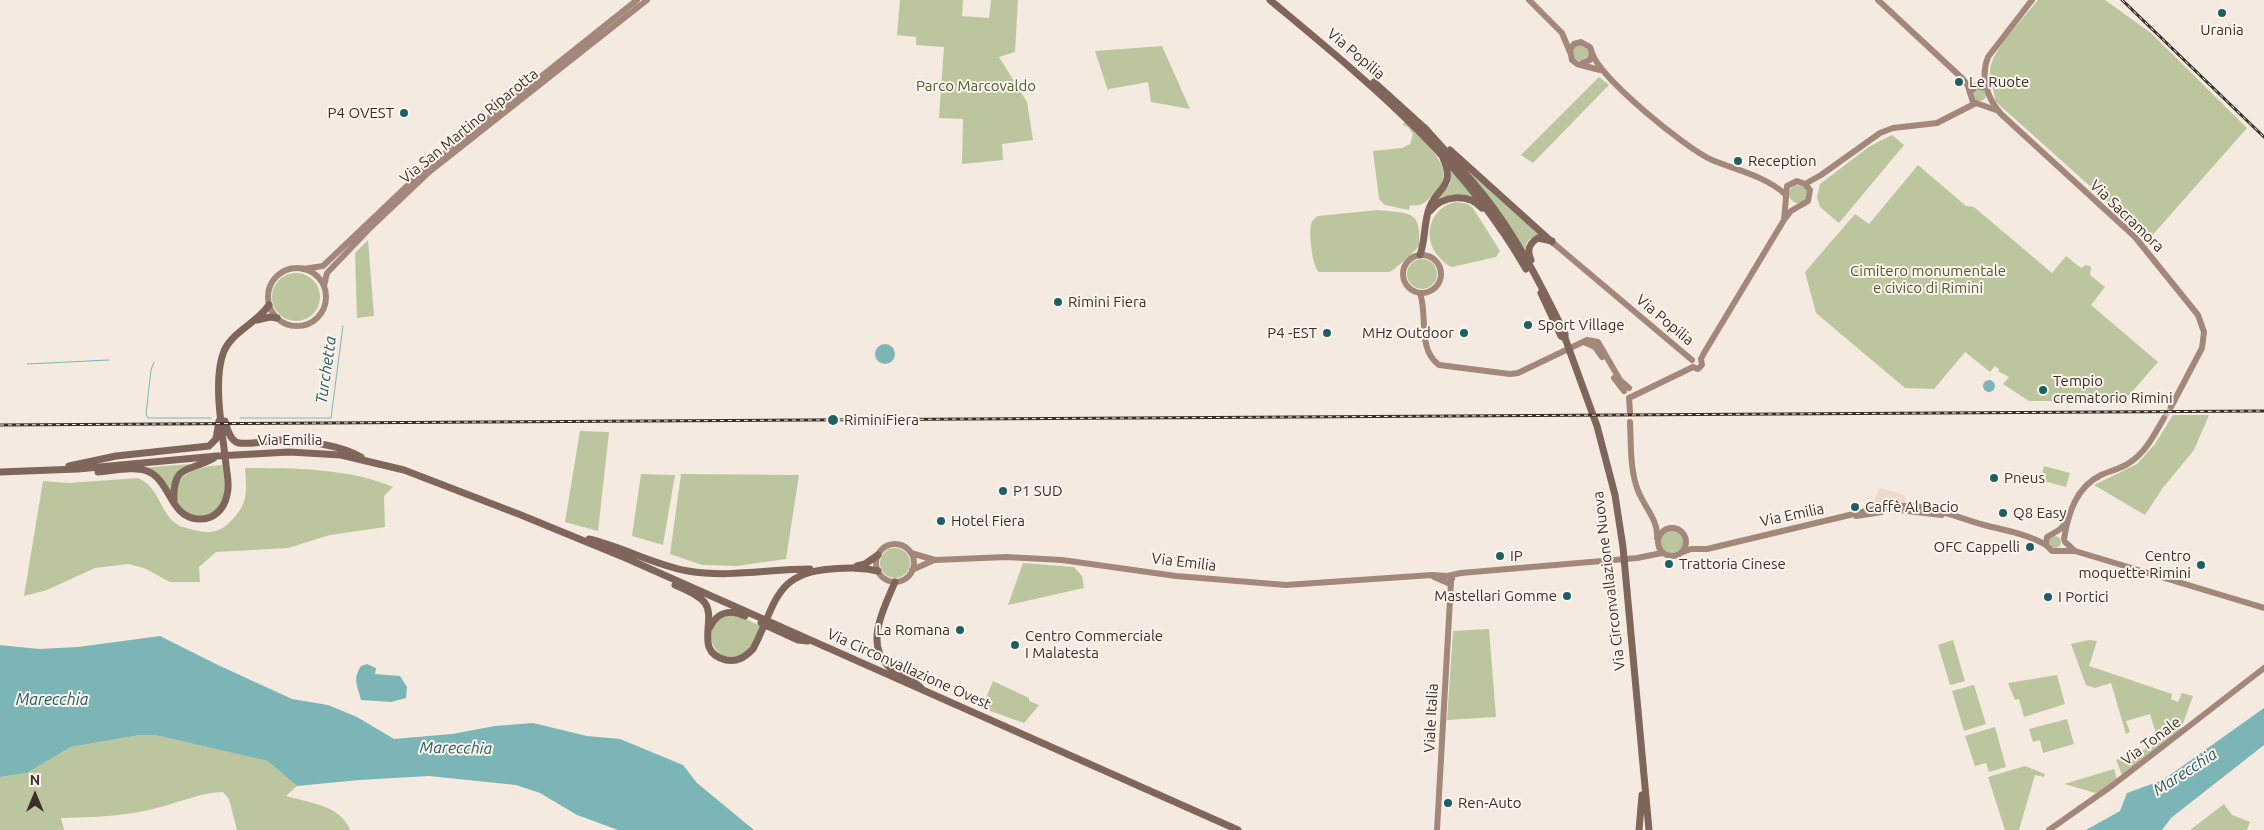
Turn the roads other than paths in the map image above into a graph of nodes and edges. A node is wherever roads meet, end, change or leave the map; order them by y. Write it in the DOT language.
graph roads {
  1 [pos="637,0"];
  2 [pos="647,0"];
  3 [pos="1270,0"];
  4 [pos="1278,0"];
  5 [pos="1529,0"];
  6 [pos="1878,0"];
  7 [pos="2032,0"];
  8 [pos="1562,33"];
  9 [pos="1581,42"];
  10 [pos="1570,53"];
  11 [pos="1592,53"];
  12 [pos="1581,64"];
  13 [pos="1601,70"];
  14 [pos="1963,79"];
  15 [pos="1980,86"];
  16 [pos="1989,97"];
  17 [pos="1975,100"];
  18 [pos="2001,114"];
  19 [pos="1423,130"];
  20 [pos="1440,151"];
  21 [pos="1821,175"];
  22 [pos="1770,182"];
  23 [pos="1794,182"];
  24 [pos="1805,184"];
  25 [pos="1810,190"];
  26 [pos="1785,196"];
  27 [pos="1802,206"];
  28 [pos="1427,215"];
  29 [pos="1784,220"];
  30 [pos="1506,235"];
  31 [pos="1552,242"];
  32 [pos="1424,255"];
  33 [pos="303,269"];
  34 [pos="324,286"];
  35 [pos="1429,292"];
  36 [pos="1420,293"];
  37 [pos="1550,299"];
  38 [pos="269,305"];
  39 [pos="1424,305"];
  40 [pos="277,318"];
  41 [pos="254,321"];
  42 [pos="1565,338"];
  43 [pos="1701,359"];
  44 [pos="1692,364"];
  45 [pos="1629,392"];
  46 [pos="2171,407"];
  47 [pos="221,411"];
  48 [pos="1630,412"];
  49 [pos="2164,418"];
  50 [pos="1630,422"];
  51 [pos="217,456"];
  52 [pos="366,459"];
  53 [pos="57,469"];
  54 [pos="78,469"];
  55 [pos="0,472"];
  56 [pos="174,504"];
  57 [pos="1883,510"];
  58 [pos="1953,515"];
  59 [pos="2069,518"];
  60 [pos="1653,519"];
  61 [pos="1670,530"];
  62 [pos="567,534"];
  63 [pos="2052,534"];
  64 [pos="2031,538"];
  65 [pos="1657,540"];
  66 [pos="1688,540"];
  67 [pos="2064,540"];
  68 [pos="2046,545"];
  69 [pos="1709,547"];
  70 [pos="2058,551"];
  71 [pos="2075,551"];
  72 [pos="1683,552"];
  73 [pos="911,553"];
  74 [pos="1662,553"];
  75 [pos="878,555"];
  76 [pos="1643,557"];
  77 [pos="628,559"];
  78 [pos="935,560"];
  79 [pos="852,568"];
  80 [pos="823,570"];
  81 [pos="912,570"];
  82 [pos="878,571"];
  83 [pos="1449,579"];
  84 [pos="895,582"];
  85 [pos="2264,608"];
  86 [pos="707,631"];
  87 [pos="814,642"];
  88 [pos="2264,668"];
  89 [pos="925,692"];
  90 [pos="1642,769"];
  91 [pos="1642,795"];
  92 [pos="1238,830"];
  93 [pos="1436,830"];
  94 [pos="1639,830"];
  95 [pos="1645,830"];
  96 [pos="1649,830"];
  97 [pos="2049,830"];
  1 -- 33 [label="street, Via San Martino Riparotta"];
  2 -- 34 [label="street, Via San Martino Riparotta"];
  3 -- 19 [label="main road, Via Popilia"];
  4 -- 19 [label="main road, Via Popilia"];
  5 -- 8 [label="street"];
  6 -- 14 [label="street"];
  7 -- 15 [label="street, Via Sacramora"];
  8 -- 9 [label="street"];
  8 -- 10 [label="street"];
  9 -- 10 [label="street"];
  9 -- 11 [label="street"];
  10 -- 12 [label="street"];
  11 -- 12 [label="street"];
  11 -- 13 [label="street"];
  12 -- 13 [label="street"];
  13 -- 22 [label="street"];
  14 -- 15 [label="street"];
  14 -- 17 [label="street"];
  15 -- 16 [label="street, Via Sacramora"];
  15 -- 17 [label="street"];
  16 -- 17 [label="street"];
  16 -- 18 [label="street, Via Sacramora"];
  17 -- 18 [label="street, Via Sacramora"];
  17 -- 21 [label="street"];
  18 -- 46 [label="street, Via Sacramora"];
  19 -- 20 [label="main road, Via Circonvallazione Nuova"];
  19 -- 31 [label="main road"];
  19 -- 37 [label="main road, Via Circonvallazione Nuova"];
  20 -- 28 [label="main road"];
  20 -- 30 [label="main road, Via Circonvallazione Nuova"];
  21 -- 24 [label="street"];
  21 -- 25 [label="street"];
  22 -- 23 [label="street"];
  22 -- 26 [label="street"];
  23 -- 24 [label="street"];
  23 -- 26 [label="street"];
  24 -- 25 [label="street"];
  25 -- 27 [label="street"];
  26 -- 27 [label="street"];
  26 -- 29 [label="street"];
  27 -- 29 [label="street"];
  28 -- 30 [label="main road"];
  28 -- 32 [label="main road"];
  29 -- 43 [label="street"];
  30 -- 42 [label="main road, Via Circonvallazione Nuova"];
  31 -- 37 [label="main road"];
  31 -- 44 [label="street, Via Popilia"];
  32 -- 35 [label="street"];
  32 -- 36 [label="street"];
  33 -- 34 [label="street"];
  33 -- 38 [label="street"];
  34 -- 40 [label="street"];
  35 -- 36 [label="street"];
  35 -- 39 [label="street"];
  36 -- 39 [label="street"];
  37 -- 42 [label="main road, Via Circonvallazione Nuova"];
  38 -- 40 [label="street"];
  38 -- 41 [label="main road"];
  39 -- 45 [label="street"];
  40 -- 41 [label="main road"];
  41 -- 47 [label="main road"];
  42 -- 90 [label="main road, Via Circonvallazione Nuova"];
  43 -- 44 [label="street"];
  43 -- 44 [label="street"];
  44 -- 45 [label="street"];
  45 -- 48 [label="street"];
  47 -- 52 [label="main road"];
  47 -- 53 [label="main road"];
  47 -- 56 [label="main road"];
  49 -- 59 [label="street"];
  50 -- 60 [label="street"];
  51 -- 52 [label="main road, Via Emilia"];
  51 -- 54 [label="main road, Via Emilia"];
  51 -- 56 [label="main road"];
  52 -- 62 [label="main road, Via Emilia"];
  53 -- 54 [label="main road, Via Emilia"];
  53 -- 55 [label="main road, Via Emilia"];
  54 -- 56 [label="main road"];
  57 -- 58 [label="street"];
  57 -- 58 [label="street"];
  57 -- 69 [label="street, Via Emilia"];
  58 -- 64 [label="street"];
  59 -- 63 [label="street"];
  59 -- 67 [label="street"];
  60 -- 61 [label="street"];
  60 -- 65 [label="street"];
  61 -- 65 [label="street"];
  61 -- 66 [label="street"];
  62 -- 77 [label="main road, Via Circonvallazione Ovest"];
  62 -- 80 [label="main road"];
  63 -- 64 [label="street"];
  63 -- 67 [label="street"];
  63 -- 68 [label="street"];
  64 -- 68 [label="street"];
  65 -- 74 [label="street"];
  65 -- 76 [label="street"];
  66 -- 69 [label="street"];
  66 -- 72 [label="street"];
  67 -- 70 [label="street"];
  67 -- 71 [label="street"];
  68 -- 70 [label="street"];
  69 -- 72 [label="street, Via Emilia"];
  70 -- 71 [label="street"];
  71 -- 85 [label="street"];
  72 -- 74 [label="street"];
  73 -- 75 [label="street"];
  73 -- 78 [label="street, Via Emilia"];
  73 -- 81 [label="street"];
  74 -- 76 [label="street, Via Emilia"];
  75 -- 79 [label="main road"];
  75 -- 82 [label="street"];
  76 -- 83 [label="street, Via Emilia"];
  77 -- 86 [label="main road"];
  77 -- 87 [label="main road, Via Circonvallazione Ovest"];
  78 -- 81 [label="street, Via Emilia"];
  78 -- 83 [label="street, Via Emilia"];
  79 -- 80 [label="main road"];
  79 -- 82 [label="main road"];
  80 -- 86 [label="main road"];
  81 -- 84 [label="street"];
  82 -- 84 [label="street"];
  83 -- 93 [label="street, Viale Italia"];
  84 -- 89 [label="main road"];
  86 -- 87 [label="main road"];
  87 -- 89 [label="main road, Via Circonvallazione Ovest"];
  88 -- 97 [label="street, Via Tonale"];
  89 -- 92 [label="main road, Via Circonvallazione Ovest"];
  90 -- 91 [label="main road, Via Circonvallazione Nuova"];
  90 -- 96 [label="main road, Via Circonvallazione Nuova"];
  91 -- 94 [label="main road"];
  91 -- 95 [label="main road, Via Circonvallazione Nuova"];
}
